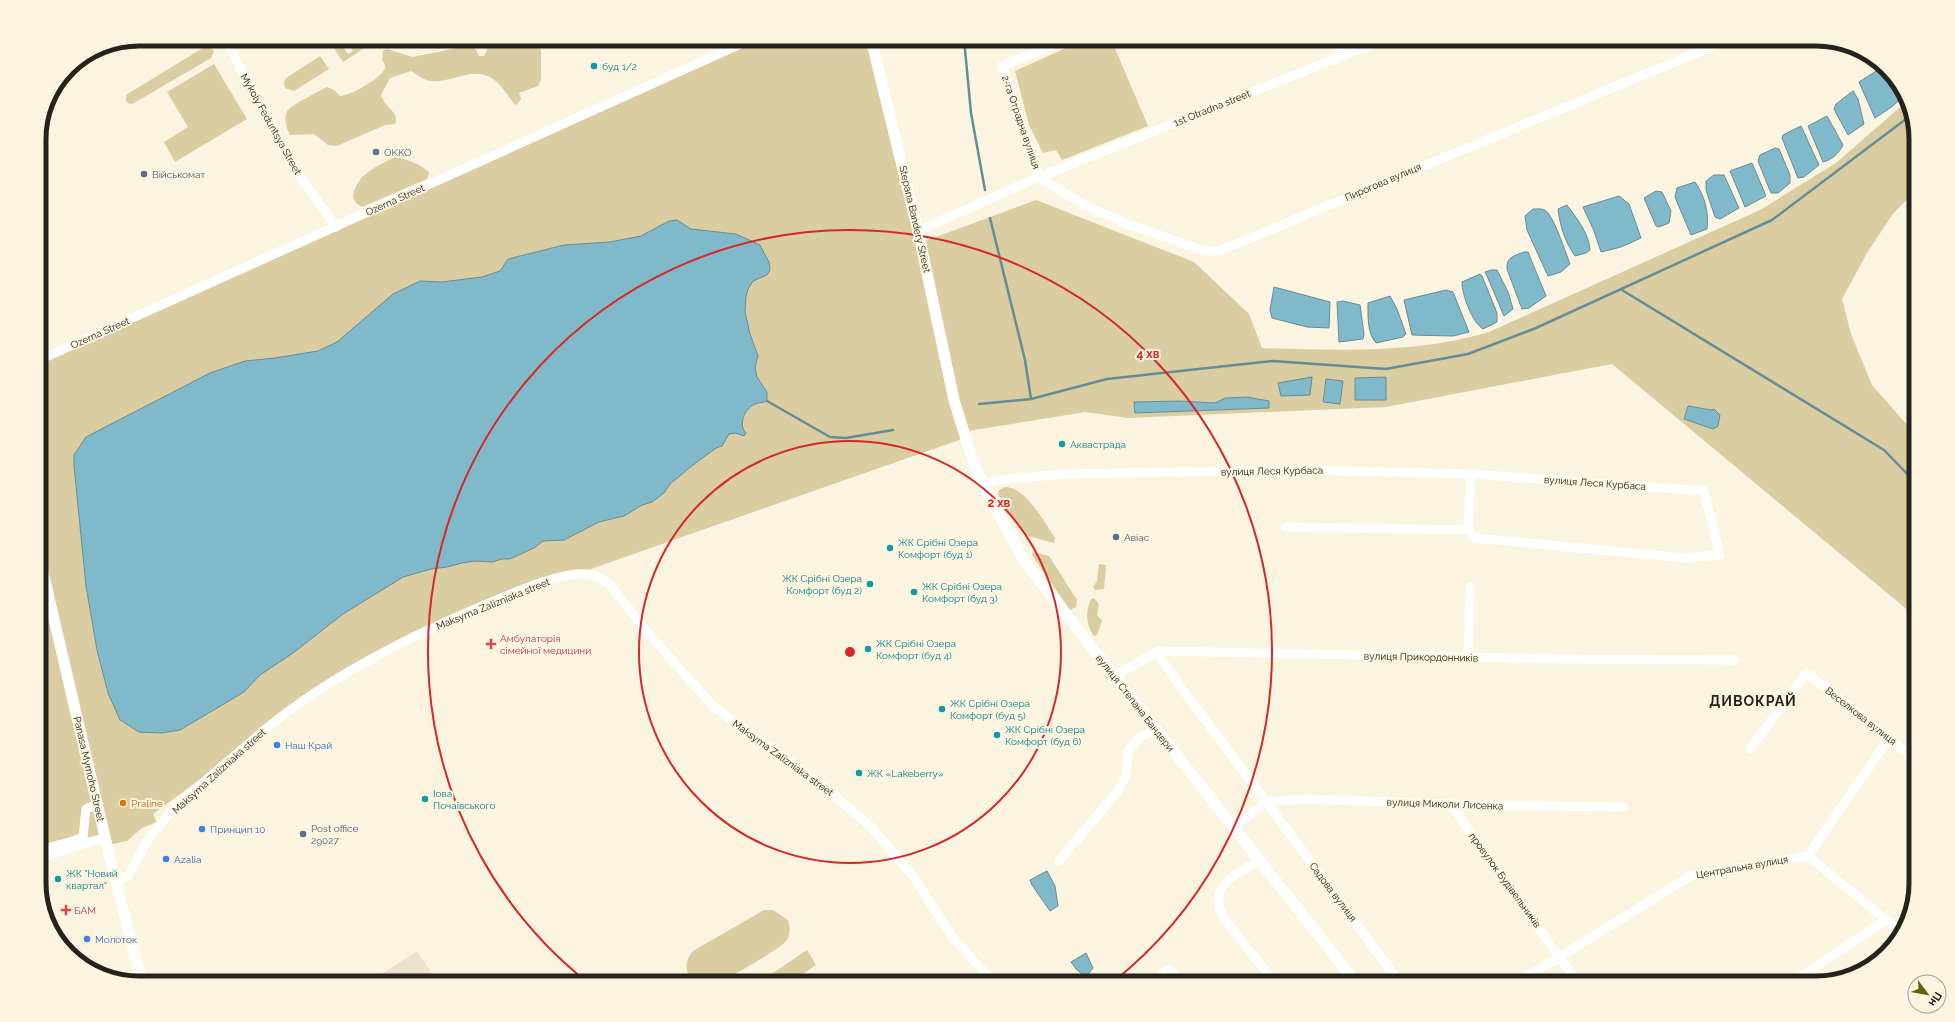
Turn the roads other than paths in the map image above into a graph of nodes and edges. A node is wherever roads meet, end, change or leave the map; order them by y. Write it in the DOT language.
graph roads {
  1 [pos="229,46"];
  2 [pos="737,46"];
  3 [pos="873,46"];
  4 [pos="1051,46"];
  5 [pos="1340,46"];
  6 [pos="1368,46"];
  7 [pos="1713,46"];
  8 [pos="1344,56"];
  9 [pos="1039,177"];
  10 [pos="336,227"];
  11 [pos="918,231"];
  12 [pos="46,357"];
  13 [pos="1471,474"];
  14 [pos="983,484"];
  15 [pos="1286,527"];
  16 [pos="1468,530"];
  17 [pos="46,585"];
  18 [pos="1470,587"];
  19 [pos="1159,651"];
  20 [pos="1468,657"];
  21 [pos="1735,660"];
  22 [pos="1114,676"];
  23 [pos="1156,730"];
  24 [pos="1889,738"];
  25 [pos="1750,749"];
  26 [pos="1909,754"];
  27 [pos="1266,802"];
  28 [pos="98,804"];
  29 [pos="1450,804"];
  30 [pos="1624,807"];
  31 [pos="1234,827"];
  32 [pos="105,838"];
  33 [pos="46,848"];
  34 [pos="46,856"];
  35 [pos="1808,856"];
  36 [pos="1260,860"];
  37 [pos="1059,861"];
  38 [pos="115,881"];
  39 [pos="1886,920"];
  40 [pos="1897,928"];
  41 [pos="1560,957"];
  42 [pos="140,976"];
  43 [pos="988,976"];
  44 [pos="1161,976"];
  45 [pos="1174,976"];
  46 [pos="1269,976"];
  47 [pos="1351,976"];
  48 [pos="1395,976"];
  49 [pos="1527,976"];
  50 [pos="1573,976"];
  51 [pos="1802,976"];
  1 -- 10 [label="street, Mykoly Feduntsya Street"];
  2 -- 10 [label="street, Ozerna Street"];
  3 -- 11 [label="main road, Stepana Bandery Street"];
  4 -- 9 [label="street, 2-га Отрадна вулиця"];
  5 -- 8 [label="street"];
  6 -- 8 [label="street, 1st Otradna street"];
  7 -- 9 [label="street, Пирогова вулиця"];
  8 -- 9 [label="street, 1st Otradna street"];
  9 -- 11 [label="street, 1st Otradna street"];
  10 -- 12 [label="street, Ozerna Street"];
  11 -- 14 [label="main road, Stepana Bandery Street"];
  13 -- 14 [label="street, вулиця Леся Курбаса"];
  13 -- 16 [label="street"];
  13 -- 16 [label="street, вулиця Леся Курбаса"];
  14 -- 22 [label="main road, вулиця Степана Бандери"];
  15 -- 16 [label="street, вулиця Леся Курбаса"];
  17 -- 28 [label="main road, Panasa Myrnoho Street"];
  18 -- 20 [label="street"];
  19 -- 20 [label="street, вулиця Прикордонників"];
  19 -- 22 [label="street"];
  19 -- 27 [label="street, Садова вулиця"];
  20 -- 21 [label="street, вулиця Прикордонників"];
  22 -- 23 [label="main road, вулиця Степана Бандери"];
  23 -- 31 [label="main road, вулиця Степана Бандери"];
  23 -- 37 [label="street"];
  24 -- 25 [label="street, Веселкова вулиця"];
  24 -- 26 [label="street, Веселкова вулиця"];
  24 -- 35 [label="street"];
  27 -- 29 [label="street, вулиця Миколи Лисенка"];
  27 -- 31 [label="street"];
  27 -- 48 [label="street, Садова вулиця"];
  28 -- 32 [label="main road, Panasa Myrnoho Street"];
  28 -- 33 [label="street"];
  29 -- 30 [label="street, вулиця Миколи Лисенка"];
  29 -- 41 [label="street, провулок Будівельників"];
  31 -- 36 [label="main road, вулиця Степана Бандери"];
  32 -- 34 [label="street"];
  32 -- 38 [label="main road, Panasa Myrnoho Street"];
  35 -- 39 [label="street"];
  35 -- 41 [label="street, Центральна вулиця"];
  36 -- 46 [label="street"];
  36 -- 47 [label="main road, вулиця Степана Бандери"];
  38 -- 42 [label="main road, Panasa Myrnoho Street"];
  38 -- 43 [label="street, Maksyma Zalizniaka street"];
  39 -- 40 [label="street"];
  39 -- 51 [label="street"];
  41 -- 49 [label="street, Центральна вулиця"];
  41 -- 50 [label="street, провулок Будівельників"];
  44 -- 45 [label="street"];
}
